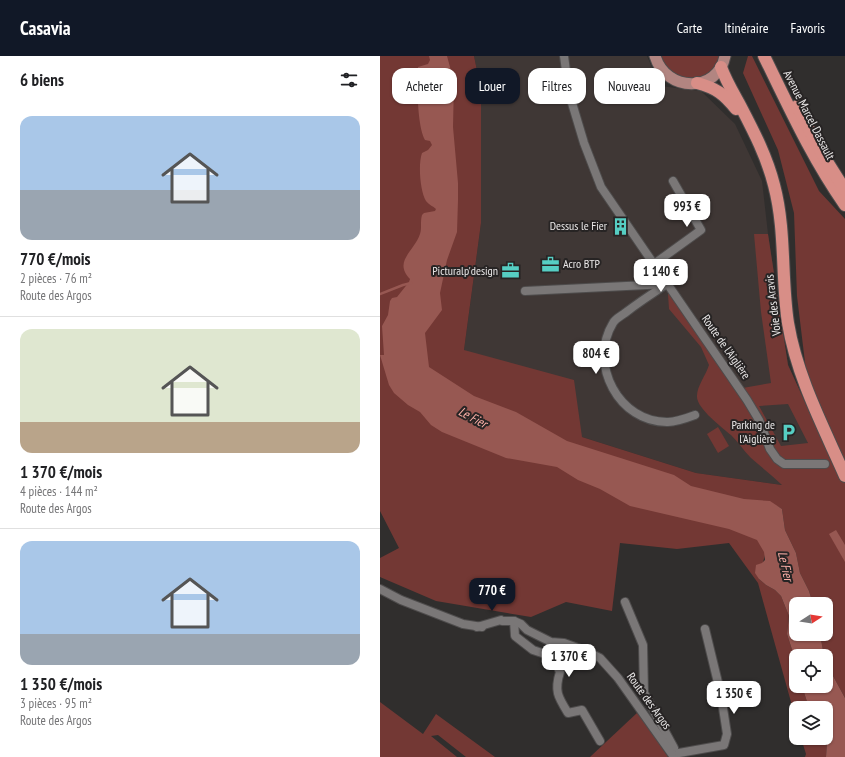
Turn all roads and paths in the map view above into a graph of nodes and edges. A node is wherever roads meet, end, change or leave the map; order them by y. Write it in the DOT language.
graph roads {
  1 [pos="564,56"];
  2 [pos="655,56"];
  3 [pos="764,56"];
  4 [pos="772,56"];
  5 [pos="723,61"];
  6 [pos="697,83"];
  7 [pos="751,127"];
  8 [pos="673,181"];
  9 [pos="845,190"];
  10 [pos="845,205"];
  11 [pos="654,264"];
  12 [pos="668,284"];
  13 [pos="525,292"];
  14 [pos="695,415"];
  15 [pos="825,464"];
  16 [pos="845,476"];
  17 [pos="380,589"];
  18 [pos="625,602"];
  19 [pos="517,623"];
  20 [pos="706,629"];
  21 [pos="600,741"];
  22 [pos="676,755"];
  1 -- 11 [label="street, Route de l'Aiglière"];
  2 -- 6 [label="main road"];
  3 -- 10 [label="highway, Avenue Marcel Dassault"];
  4 -- 9 [label="highway, Avenue Marcel Dassault"];
  5 -- 6 [label="main road"];
  5 -- 7 [label="highway"];
  6 -- 7 [label="highway"];
  7 -- 16 [label="highway, Voie des Aravis"];
  8 -- 11 [label="street"];
  11 -- 12 [label="street, Route de l'Aiglière"];
  12 -- 13 [label="street"];
  12 -- 14 [label="street"];
  12 -- 15 [label="street, Route de l'Aiglière"];
  17 -- 19 [label="street"];
  18 -- 22 [label="street"];
  19 -- 21 [label="street"];
  19 -- 22 [label="street, Route des Argos"];
  20 -- 22 [label="street"];
}
